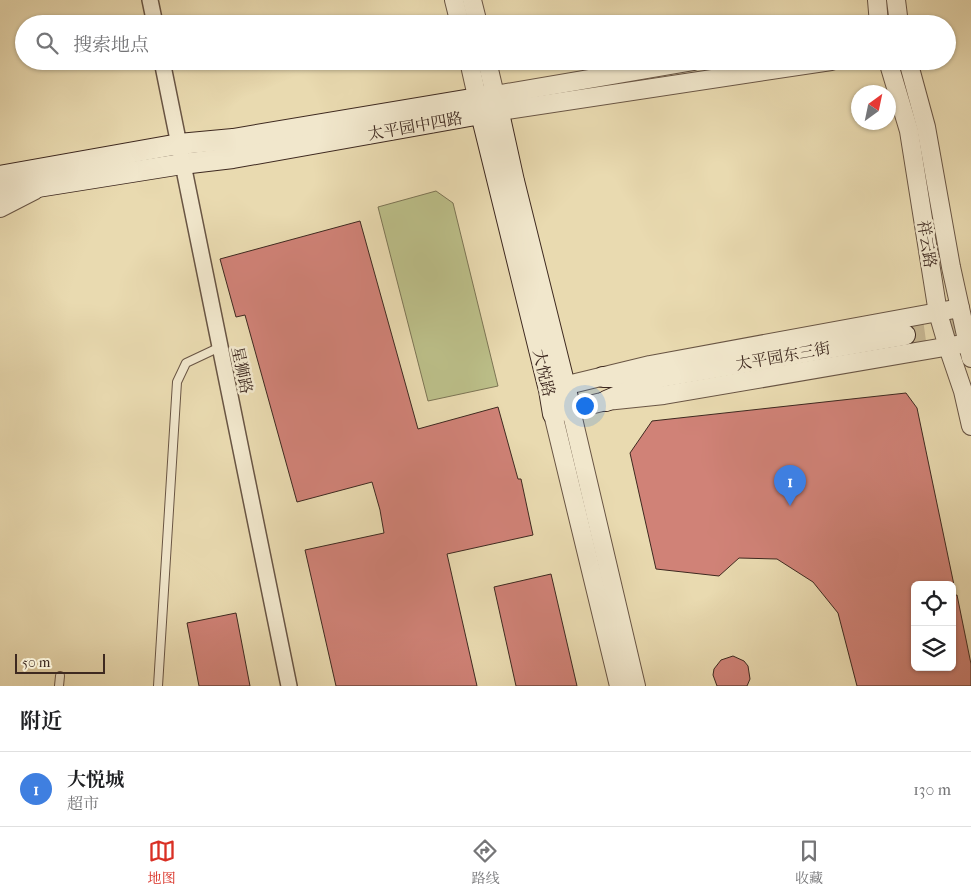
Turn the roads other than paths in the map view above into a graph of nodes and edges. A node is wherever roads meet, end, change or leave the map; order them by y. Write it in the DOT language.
graph roads {
  1 [pos="150,0"];
  2 [pos="454,0"];
  3 [pos="472,0"];
  4 [pos="877,0"];
  5 [pos="896,0"];
  6 [pos="153,15"];
  7 [pos="458,15"];
  8 [pos="476,15"];
  9 [pos="878,15"];
  10 [pos="898,15"];
  11 [pos="164,70"];
  12 [pos="473,70"];
  13 [pos="487,70"];
  14 [pos="651,70"];
  15 [pos="759,70"];
  16 [pos="891,70"];
  17 [pos="910,70"];
  18 [pos="488,104"];
  19 [pos="181,154"];
  20 [pos="0,169"];
  21 [pos="0,176"];
  22 [pos="41,178"];
  23 [pos="0,193"];
  24 [pos="0,208"];
  25 [pos="960,308"];
  26 [pos="938,313"];
  27 [pos="907,336"];
  28 [pos="220,347"];
  29 [pos="948,347"];
  30 [pos="969,351"];
  31 [pos="603,377"];
  32 [pos="661,377"];
  33 [pos="557,388"];
  34 [pos="606,401"];
  35 [pos="562,412"];
  36 [pos="971,426"];
  37 [pos="60,676"];
  38 [pos="632,685"];
  39 [pos="59,686"];
  40 [pos="158,686"];
  41 [pos="289,686"];
  1 -- 6 [label="street"];
  2 -- 7 [label="street"];
  3 -- 8 [label="street"];
  4 -- 9 [label="street"];
  5 -- 10 [label="street"];
  11 -- 19 [label="street, 星狮路"];
  12 -- 18 [label="street, 大悦路"];
  13 -- 18 [label="street"];
  14 -- 18 [label="street"];
  15 -- 18 [label="street, 太平园中四路"];
  16 -- 26 [label="street, 祥云路"];
  17 -- 25 [label="street, 祥云路"];
  18 -- 19 [label="main road, 太平园中四路"];
  18 -- 33 [label="main road, 大悦路"];
  19 -- 22 [label="main road, 太平园中四路"];
  19 -- 28 [label="street, 星狮路"];
  20 -- 22 [label="street"];
  21 -- 22 [label="main road"];
  22 -- 23 [label="main road, 太平园中四路"];
  22 -- 24 [label="street"];
  25 -- 26 [label="street"];
  25 -- 30 [label="street, 祥云路"];
  26 -- 27 [label="street"];
  26 -- 29 [label="street, 祥云路"];
  27 -- 29 [label="street"];
  27 -- 31 [label="street"];
  27 -- 32 [label="main road, 太平园东三街"];
  27 -- 34 [label="street"];
  28 -- 40 [label="lane"];
  28 -- 41 [label="street, 星狮路"];
  29 -- 30 [label="street"];
  29 -- 36 [label="street, 祥云路"];
  31 -- 32 [label="main road"];
  31 -- 33 [label="street"];
  32 -- 34 [label="main road"];
  33 -- 35 [label="main road, 大悦路"];
  34 -- 35 [label="street"];
  35 -- 38 [label="street, 大悦路"];
  37 -- 39 [label="lane"];
}
